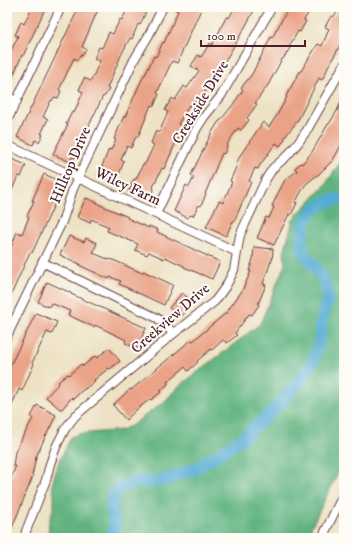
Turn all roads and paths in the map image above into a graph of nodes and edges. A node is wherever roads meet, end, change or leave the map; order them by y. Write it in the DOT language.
graph roads {
  1 [pos="61,7"];
  2 [pos="163,7"];
  3 [pos="272,7"];
  4 [pos="344,65"];
  5 [pos="7,96"];
  6 [pos="17,101"];
  7 [pos="7,121"];
  8 [pos="7,145"];
  9 [pos="78,178"];
  10 [pos="156,214"];
  11 [pos="237,252"];
  12 [pos="42,262"];
  13 [pos="174,334"];
  14 [pos="7,336"];
  15 [pos="344,493"];
  16 [pos="25,538"];
  17 [pos="322,538"];
  1 -- 6 [label="street"];
  2 -- 9 [label="street, Hilltop Drive"];
  3 -- 10 [label="street, Creekside Drive"];
  4 -- 11 [label="street, Creekview Drive"];
  5 -- 6 [label="street"];
  6 -- 7 [label="street"];
  8 -- 9 [label="street, Wiley Farm"];
  9 -- 10 [label="street, Wiley Farm"];
  9 -- 12 [label="street, Hilltop Drive"];
  10 -- 11 [label="street, Wiley Farm"];
  11 -- 13 [label="street, Creekview Drive"];
  12 -- 13 [label="street"];
  12 -- 14 [label="street, Hilltop Drive"];
  13 -- 16 [label="street, Creekview Drive"];
  15 -- 17 [label="street"];
}
